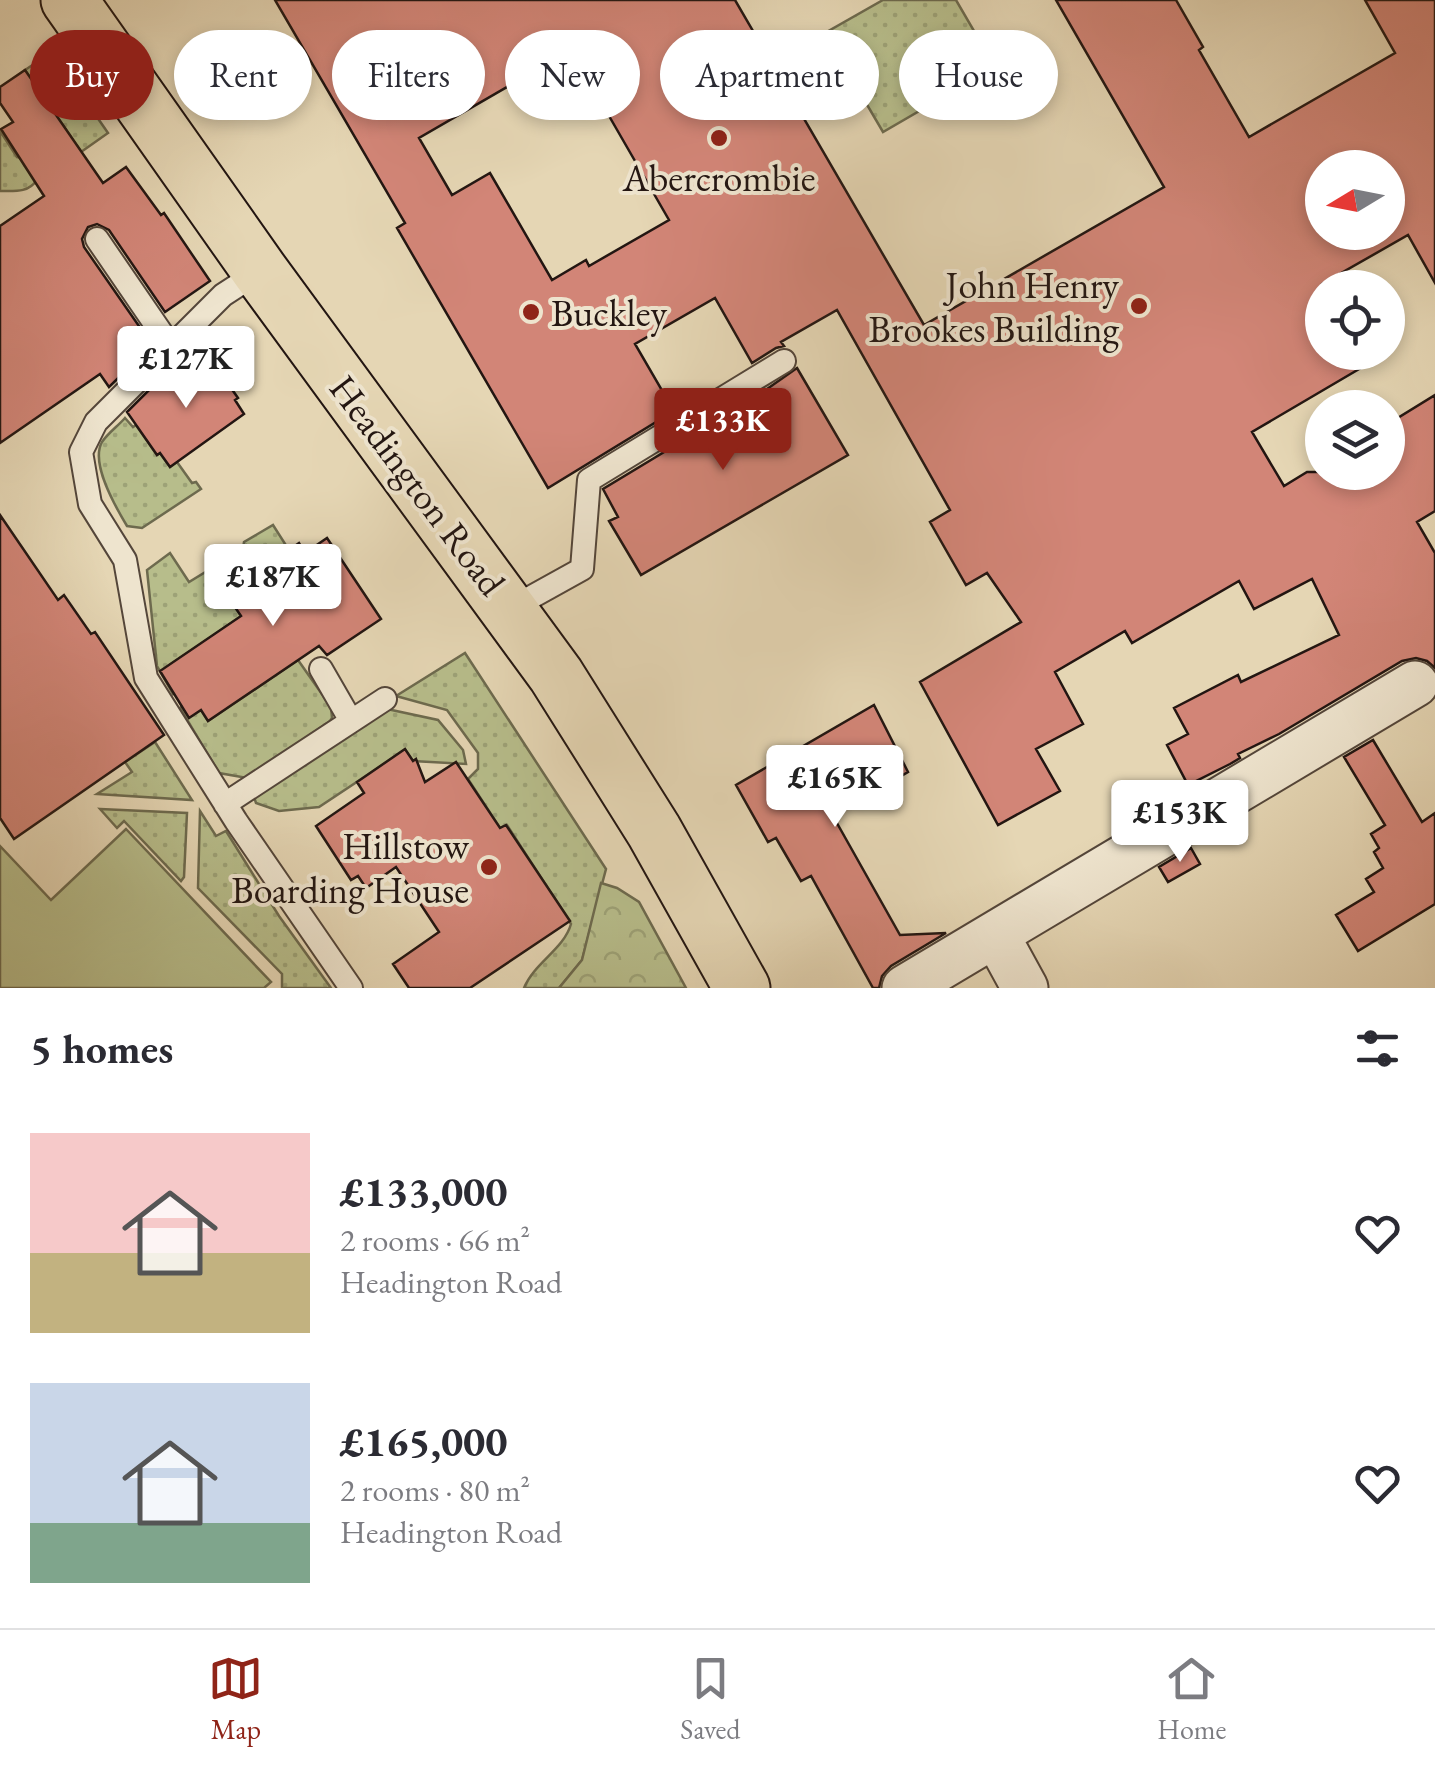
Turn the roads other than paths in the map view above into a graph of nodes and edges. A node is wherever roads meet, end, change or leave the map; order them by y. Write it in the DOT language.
graph roads {
  1 [pos="69,0"];
  2 [pos="97,240"];
  3 [pos="260,270"];
  4 [pos="171,347"];
  5 [pos="784,361"];
  6 [pos="510,608"];
  7 [pos="321,670"];
  8 [pos="1425,678"];
  9 [pos="385,699"];
  10 [pos="351,721"];
  11 [pos="225,804"];
  12 [pos="996,935"];
  13 [pos="955,976"];
  14 [pos="351,988"];
  15 [pos="742,988"];
  16 [pos="904,988"];
  17 [pos="1025,988"];
  1 -- 3 [label="main road, Headington Road"];
  2 -- 4 [label="lane"];
  3 -- 4 [label="lane"];
  3 -- 6 [label="main road, Headington Road"];
  4 -- 11 [label="lane"];
  5 -- 6 [label="lane"];
  6 -- 15 [label="main road, Headington Road"];
  7 -- 10 [label="lane"];
  8 -- 12 [label="street"];
  9 -- 10 [label="lane"];
  10 -- 11 [label="lane"];
  11 -- 14 [label="lane"];
  12 -- 13 [label="street"];
  12 -- 17 [label="street"];
  13 -- 16 [label="street"];
}
